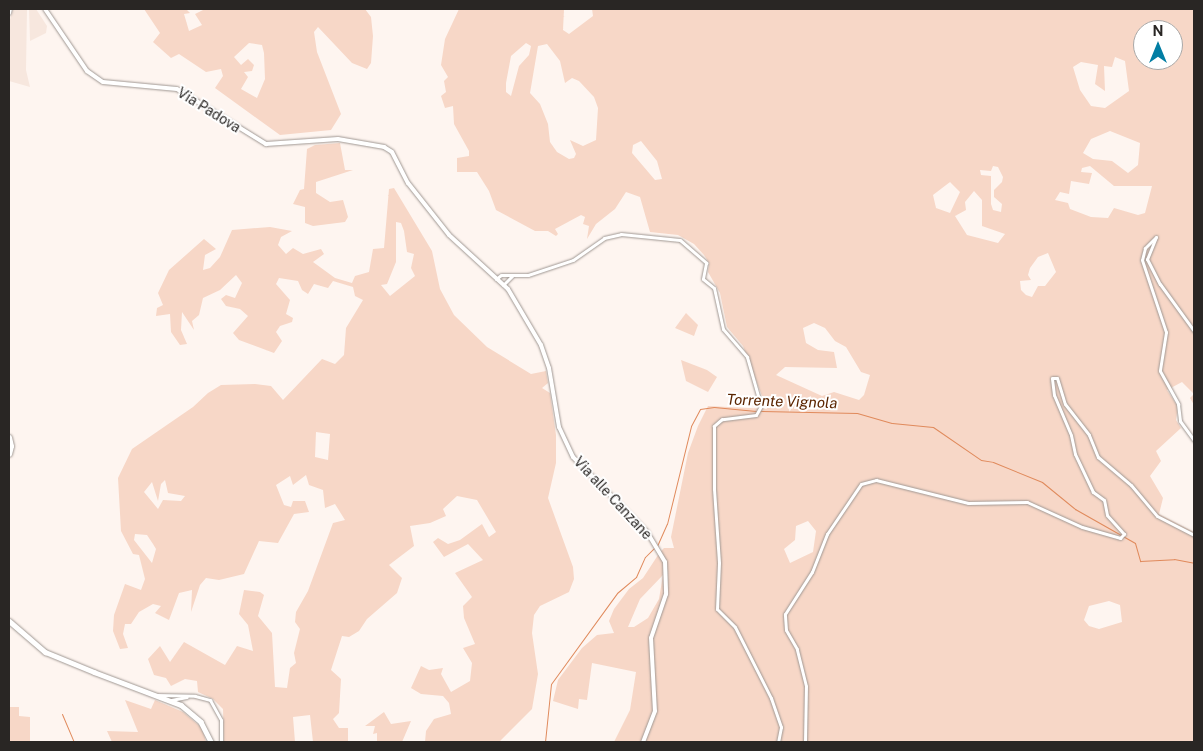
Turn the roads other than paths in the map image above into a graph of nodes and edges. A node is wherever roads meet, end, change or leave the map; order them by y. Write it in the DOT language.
graph roads {
  1 [pos="10,9"];
  2 [pos="45,9"];
  3 [pos="9,13"];
  4 [pos="404,178"];
  5 [pos="514,275"];
  6 [pos="496,279"];
  7 [pos="503,285"];
  8 [pos="1194,331"];
  9 [pos="9,437"];
  10 [pos="1194,440"];
  11 [pos="9,454"];
  12 [pos="1194,534"];
  13 [pos="9,621"];
  14 [pos="94,672"];
  15 [pos="155,695"];
  16 [pos="174,695"];
  17 [pos="195,696"];
  18 [pos="184,698"];
  19 [pos="171,700"];
  20 [pos="185,707"];
  21 [pos="211,742"];
  22 [pos="221,742"];
  23 [pos="643,742"];
  24 [pos="778,742"];
  25 [pos="805,742"];
  1 -- 3 [label="main road"];
  2 -- 4 [label="main road, Via Padova"];
  4 -- 6 [label="main road, Via alle Canzane"];
  5 -- 6 [label="street"];
  5 -- 7 [label="street"];
  5 -- 24 [label="street"];
  6 -- 7 [label="main road, Via alle Canzane"];
  7 -- 23 [label="main road, Via alle Canzane"];
  8 -- 10 [label="street"];
  9 -- 11 [label="highway"];
  12 -- 25 [label="street"];
  13 -- 14 [label="highway"];
  14 -- 15 [label="main road"];
  15 -- 16 [label="street"];
  15 -- 19 [label="main road"];
  16 -- 17 [label="street"];
  16 -- 19 [label="street"];
  17 -- 18 [label="street"];
  17 -- 22 [label="street"];
  18 -- 19 [label="street"];
  18 -- 20 [label="street"];
  19 -- 20 [label="main road"];
  20 -- 21 [label="main road"];
}
